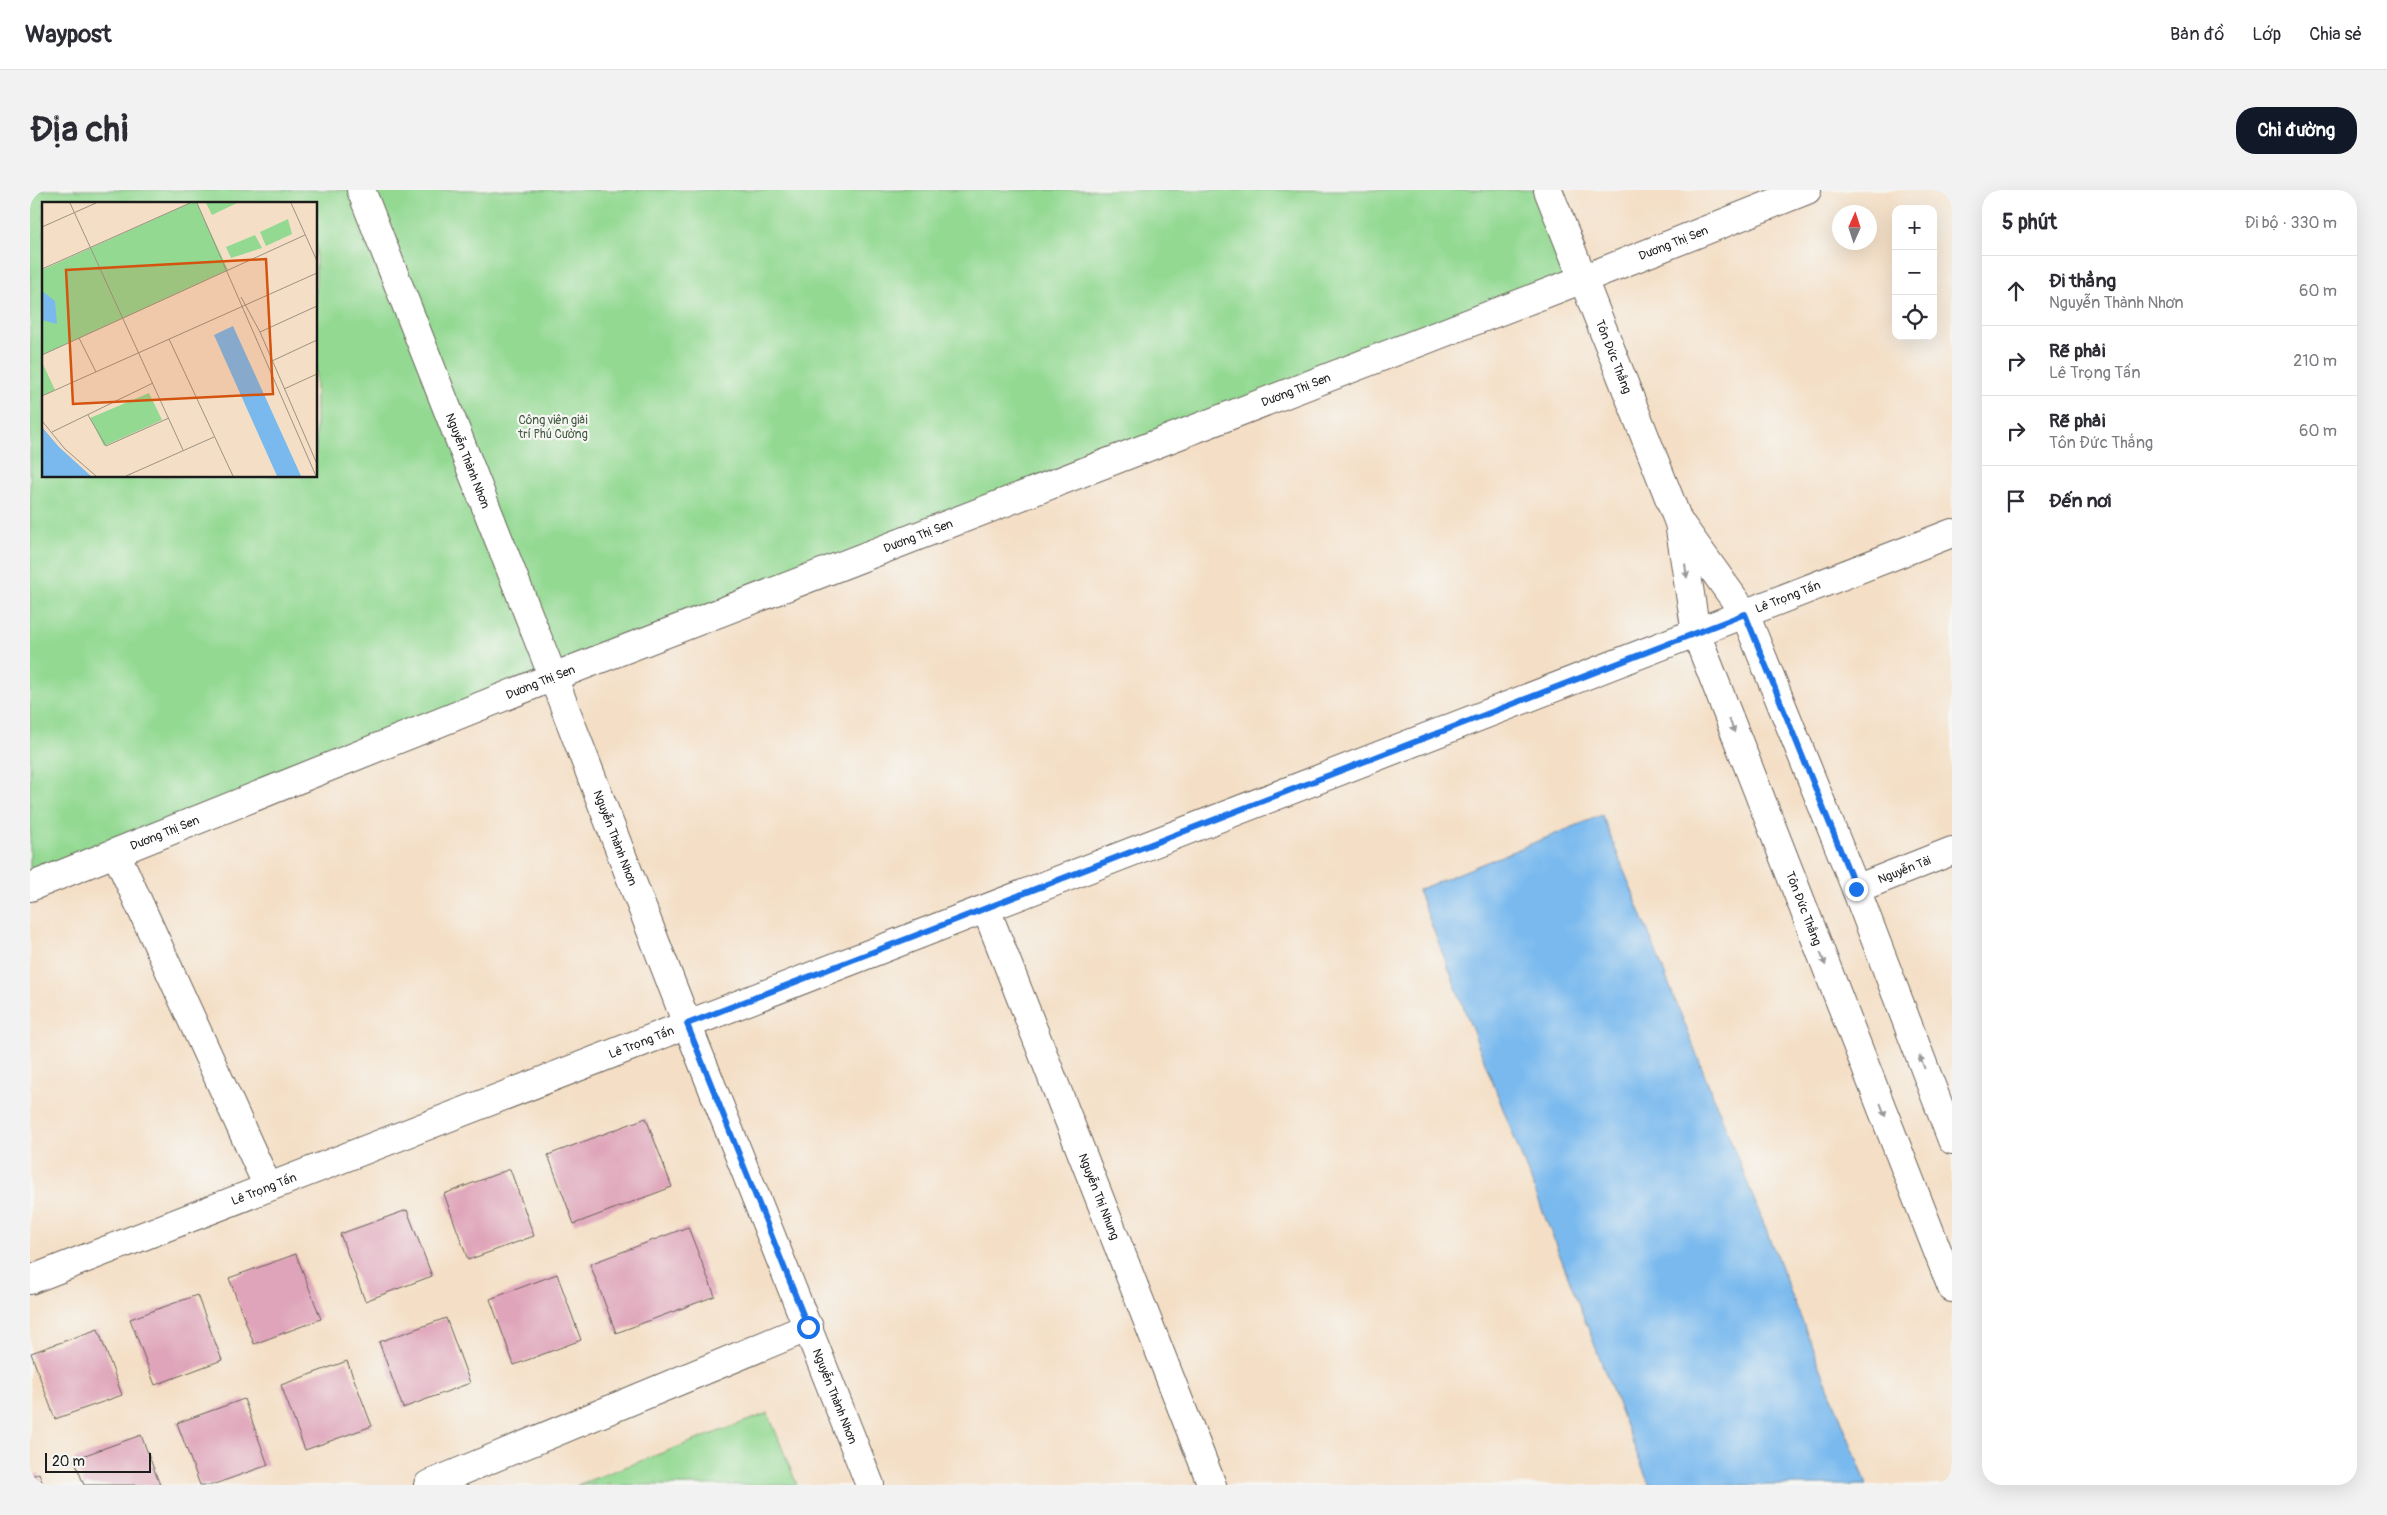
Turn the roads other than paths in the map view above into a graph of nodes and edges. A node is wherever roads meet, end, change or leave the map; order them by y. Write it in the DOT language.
graph roads {
  1 [pos="361,190"];
  2 [pos="1548,190"];
  3 [pos="1807,190"];
  4 [pos="1583,280"];
  5 [pos="1679,523"];
  6 [pos="1952,533"];
  7 [pos="1745,614"];
  8 [pos="1696,633"];
  9 [pos="553,677"];
  10 [pos="1952,851"];
  11 [pos="116,853"];
  12 [pos="30,887"];
  13 [pos="1856,889"];
  14 [pos="986,909"];
  15 [pos="687,1024"];
  16 [pos="1952,1140"];
  17 [pos="268,1187"];
  18 [pos="30,1280"];
  19 [pos="1952,1288"];
  20 [pos="808,1327"];
  21 [pos="428,1485"];
  22 [pos="870,1485"];
  23 [pos="1212,1485"];
  1 -- 9 [label="street, Nguyễn Thành Nhơn"];
  2 -- 4 [label="street, Tôn Đức Thắng"];
  3 -- 4 [label="street, Dương Thị Sen"];
  4 -- 5 [label="street, Tôn Đức Thắng"];
  4 -- 9 [label="street, Dương Thị Sen"];
  5 -- 7 [label="street, Tôn Đức Thắng"];
  5 -- 8 [label="street, Tôn Đức Thắng, one-way"];
  6 -- 7 [label="street, Lê Trọng Tấn"];
  7 -- 8 [label="street, Lê Trọng Tấn"];
  7 -- 13 [label="street, Tôn Đức Thắng"];
  8 -- 14 [label="street, Lê Trọng Tấn"];
  8 -- 19 [label="street, Tôn Đức Thắng, one-way"];
  9 -- 11 [label="street, Dương Thị Sen"];
  9 -- 15 [label="street, Nguyễn Thành Nhơn"];
  10 -- 13 [label="street, Nguyễn Tài"];
  11 -- 12 [label="street, Dương Thị Sen"];
  11 -- 17 [label="street"];
  16 -- 13 [label="street, Tôn Đức Thắng, one-way"];
  14 -- 15 [label="street, Lê Trọng Tấn"];
  14 -- 23 [label="street, Nguyễn Thị Nhung"];
  15 -- 17 [label="street, Lê Trọng Tấn"];
  15 -- 20 [label="street, Nguyễn Thành Nhơn"];
  17 -- 18 [label="street, Lê Trọng Tấn"];
  20 -- 21 [label="street"];
  20 -- 22 [label="street, Nguyễn Thành Nhơn"];
}
